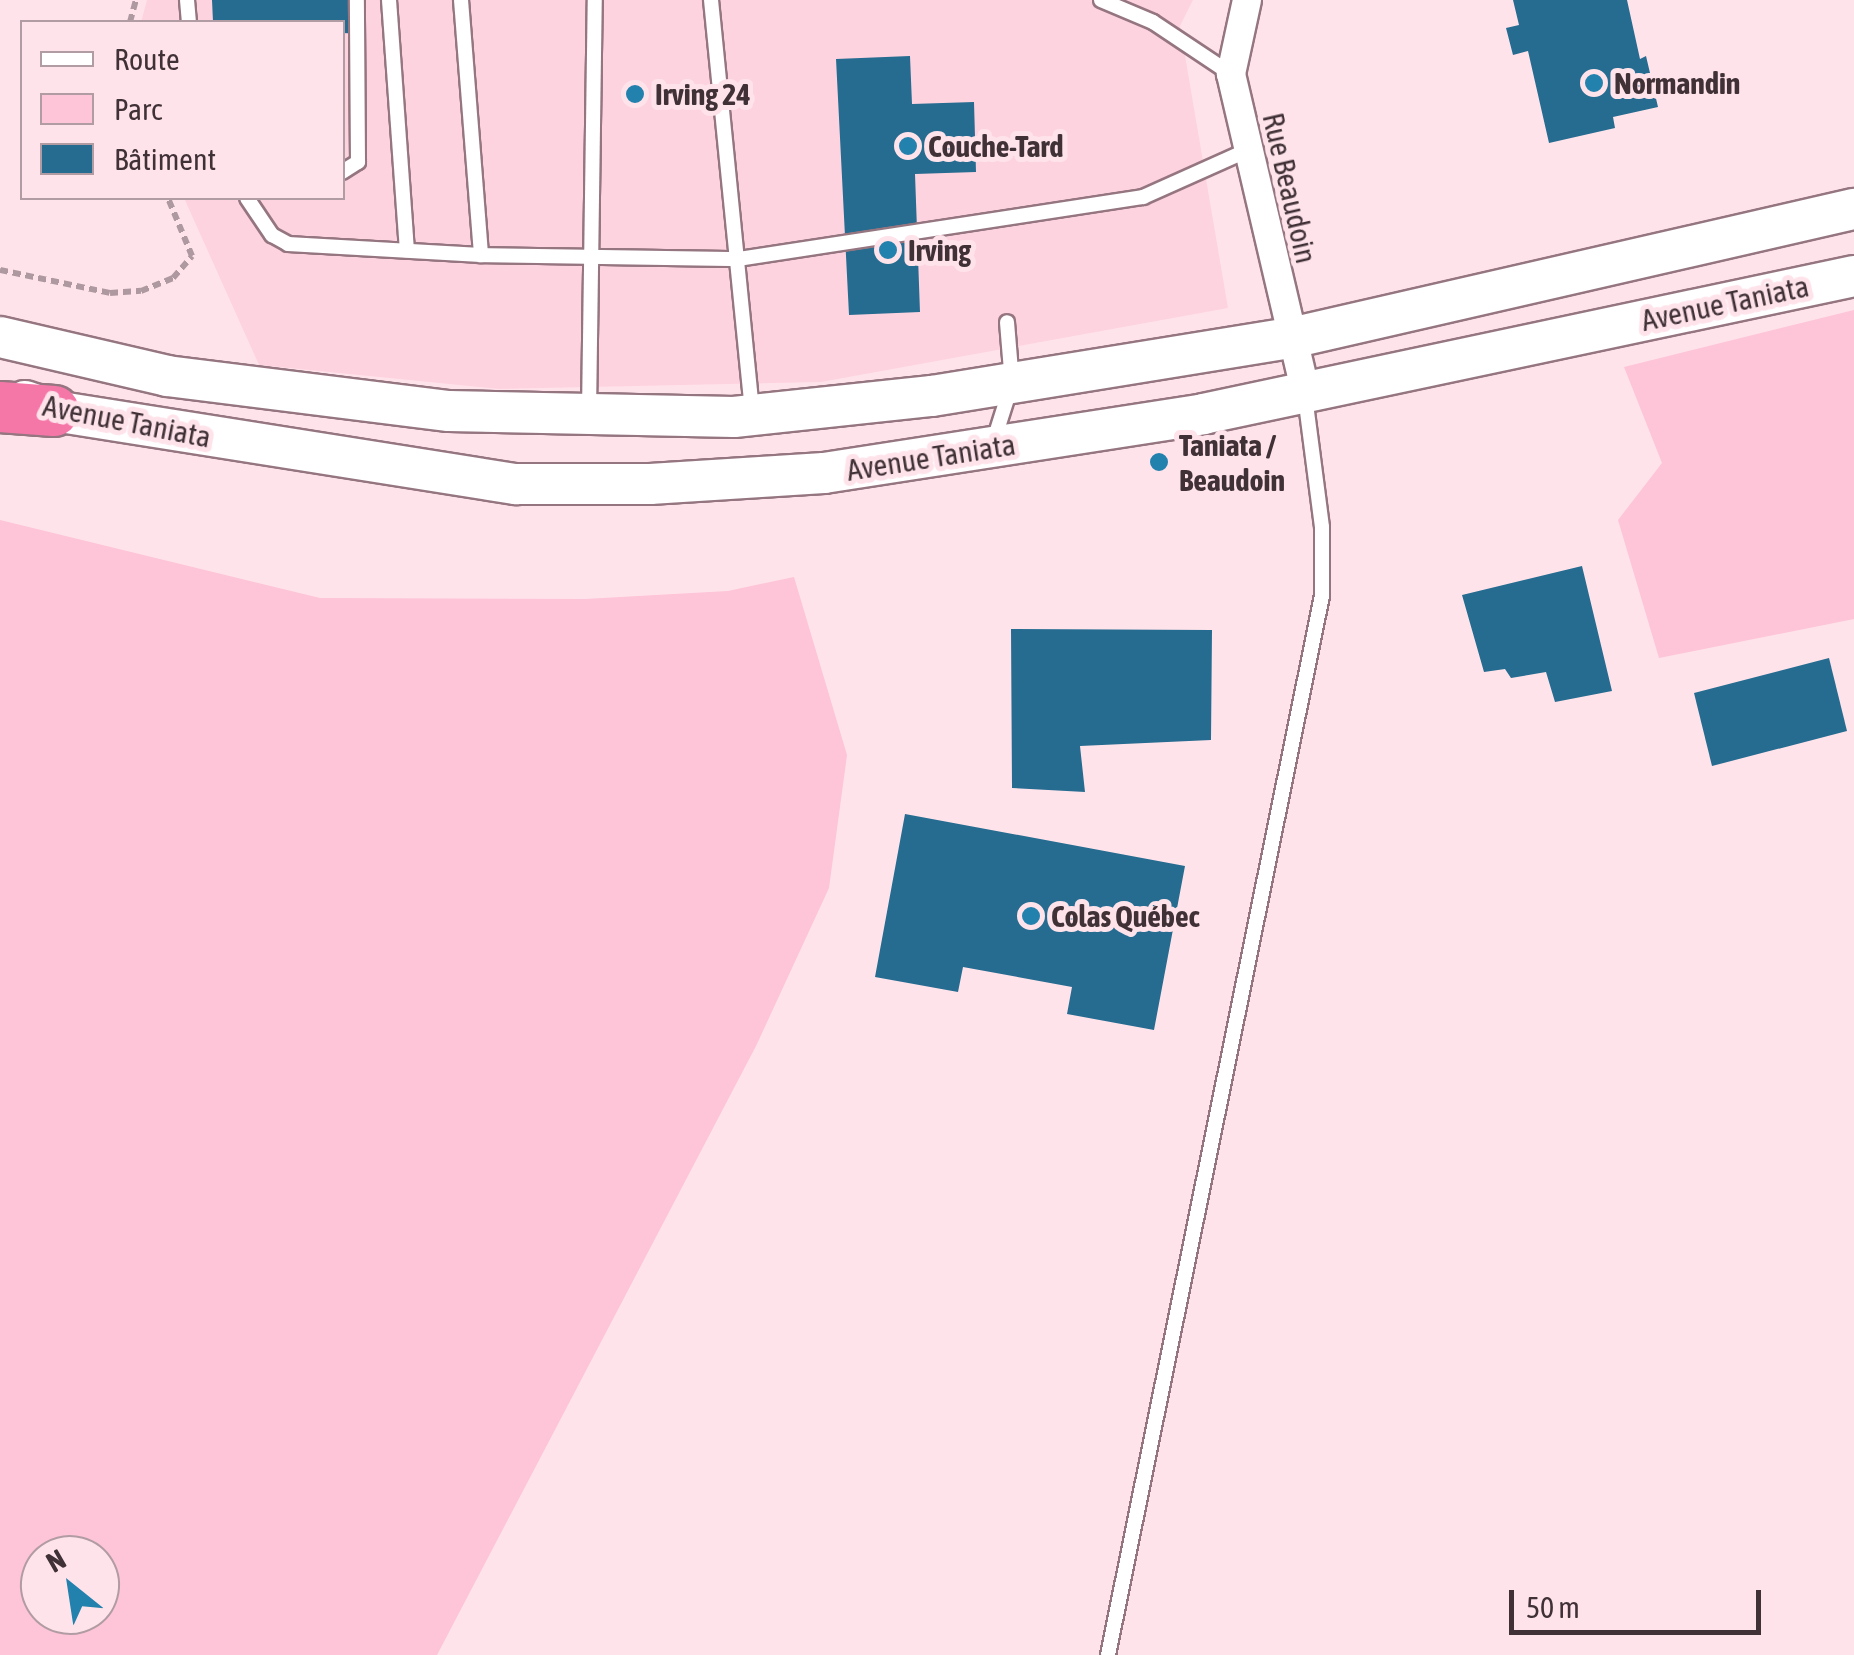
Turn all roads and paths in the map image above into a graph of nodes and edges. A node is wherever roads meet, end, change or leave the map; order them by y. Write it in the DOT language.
graph roads {
  1 [pos="357,0"];
  2 [pos="389,0"];
  3 [pos="461,0"];
  4 [pos="596,0"];
  5 [pos="711,0"];
  6 [pos="1101,0"];
  7 [pos="1247,0"];
  8 [pos="1231,74"];
  9 [pos="1246,151"];
  10 [pos="345,170"];
  11 [pos="169,200"];
  12 [pos="248,200"];
  13 [pos="1854,209"];
  14 [pos="408,250"];
  15 [pos="481,255"];
  16 [pos="593,258"];
  17 [pos="738,259"];
  18 [pos="0,270"];
  19 [pos="1854,276"];
  20 [pos="1007,322"];
  21 [pos="0,337"];
  22 [pos="1291,338"];
  23 [pos="1012,383"];
  24 [pos="1304,390"];
  25 [pos="0,392"];
  26 [pos="0,407"];
  27 [pos="54,412"];
  28 [pos="753,415"];
  29 [pos="588,417"];
  30 [pos="991,448"];
  31 [pos="1108,1655"];
  1 -- 10 [label="lane"];
  2 -- 14 [label="lane"];
  3 -- 15 [label="lane"];
  4 -- 16 [label="lane"];
  5 -- 17 [label="lane"];
  6 -- 8 [label="lane"];
  7 -- 8 [label="street, Rue Beaudoin"];
  8 -- 9 [label="street, Rue Beaudoin"];
  9 -- 17 [label="lane"];
  9 -- 22 [label="street, Rue Beaudoin"];
  11 -- 18 [label="path"];
  12 -- 14 [label="lane"];
  13 -- 22 [label="main road, Avenue Taniata"];
  14 -- 15 [label="lane"];
  15 -- 16 [label="lane"];
  16 -- 17 [label="lane"];
  16 -- 29 [label="lane"];
  17 -- 28 [label="lane"];
  19 -- 24 [label="main road, Avenue Taniata"];
  20 -- 23 [label="lane"];
  21 -- 29 [label="main road, Avenue Taniata"];
  22 -- 23 [label="main road, Avenue Taniata"];
  22 -- 24 [label="street, Rue Beaudoin"];
  23 -- 28 [label="main road, Avenue Taniata"];
  23 -- 30 [label="lane"];
  24 -- 30 [label="main road, Avenue Taniata"];
  24 -- 31 [label="lane"];
  25 -- 27 [label="main road, Avenue Taniata"];
  26 -- 27 [label="highway"];
  27 -- 30 [label="main road, Avenue Taniata"];
  28 -- 29 [label="main road, Avenue Taniata"];
}
